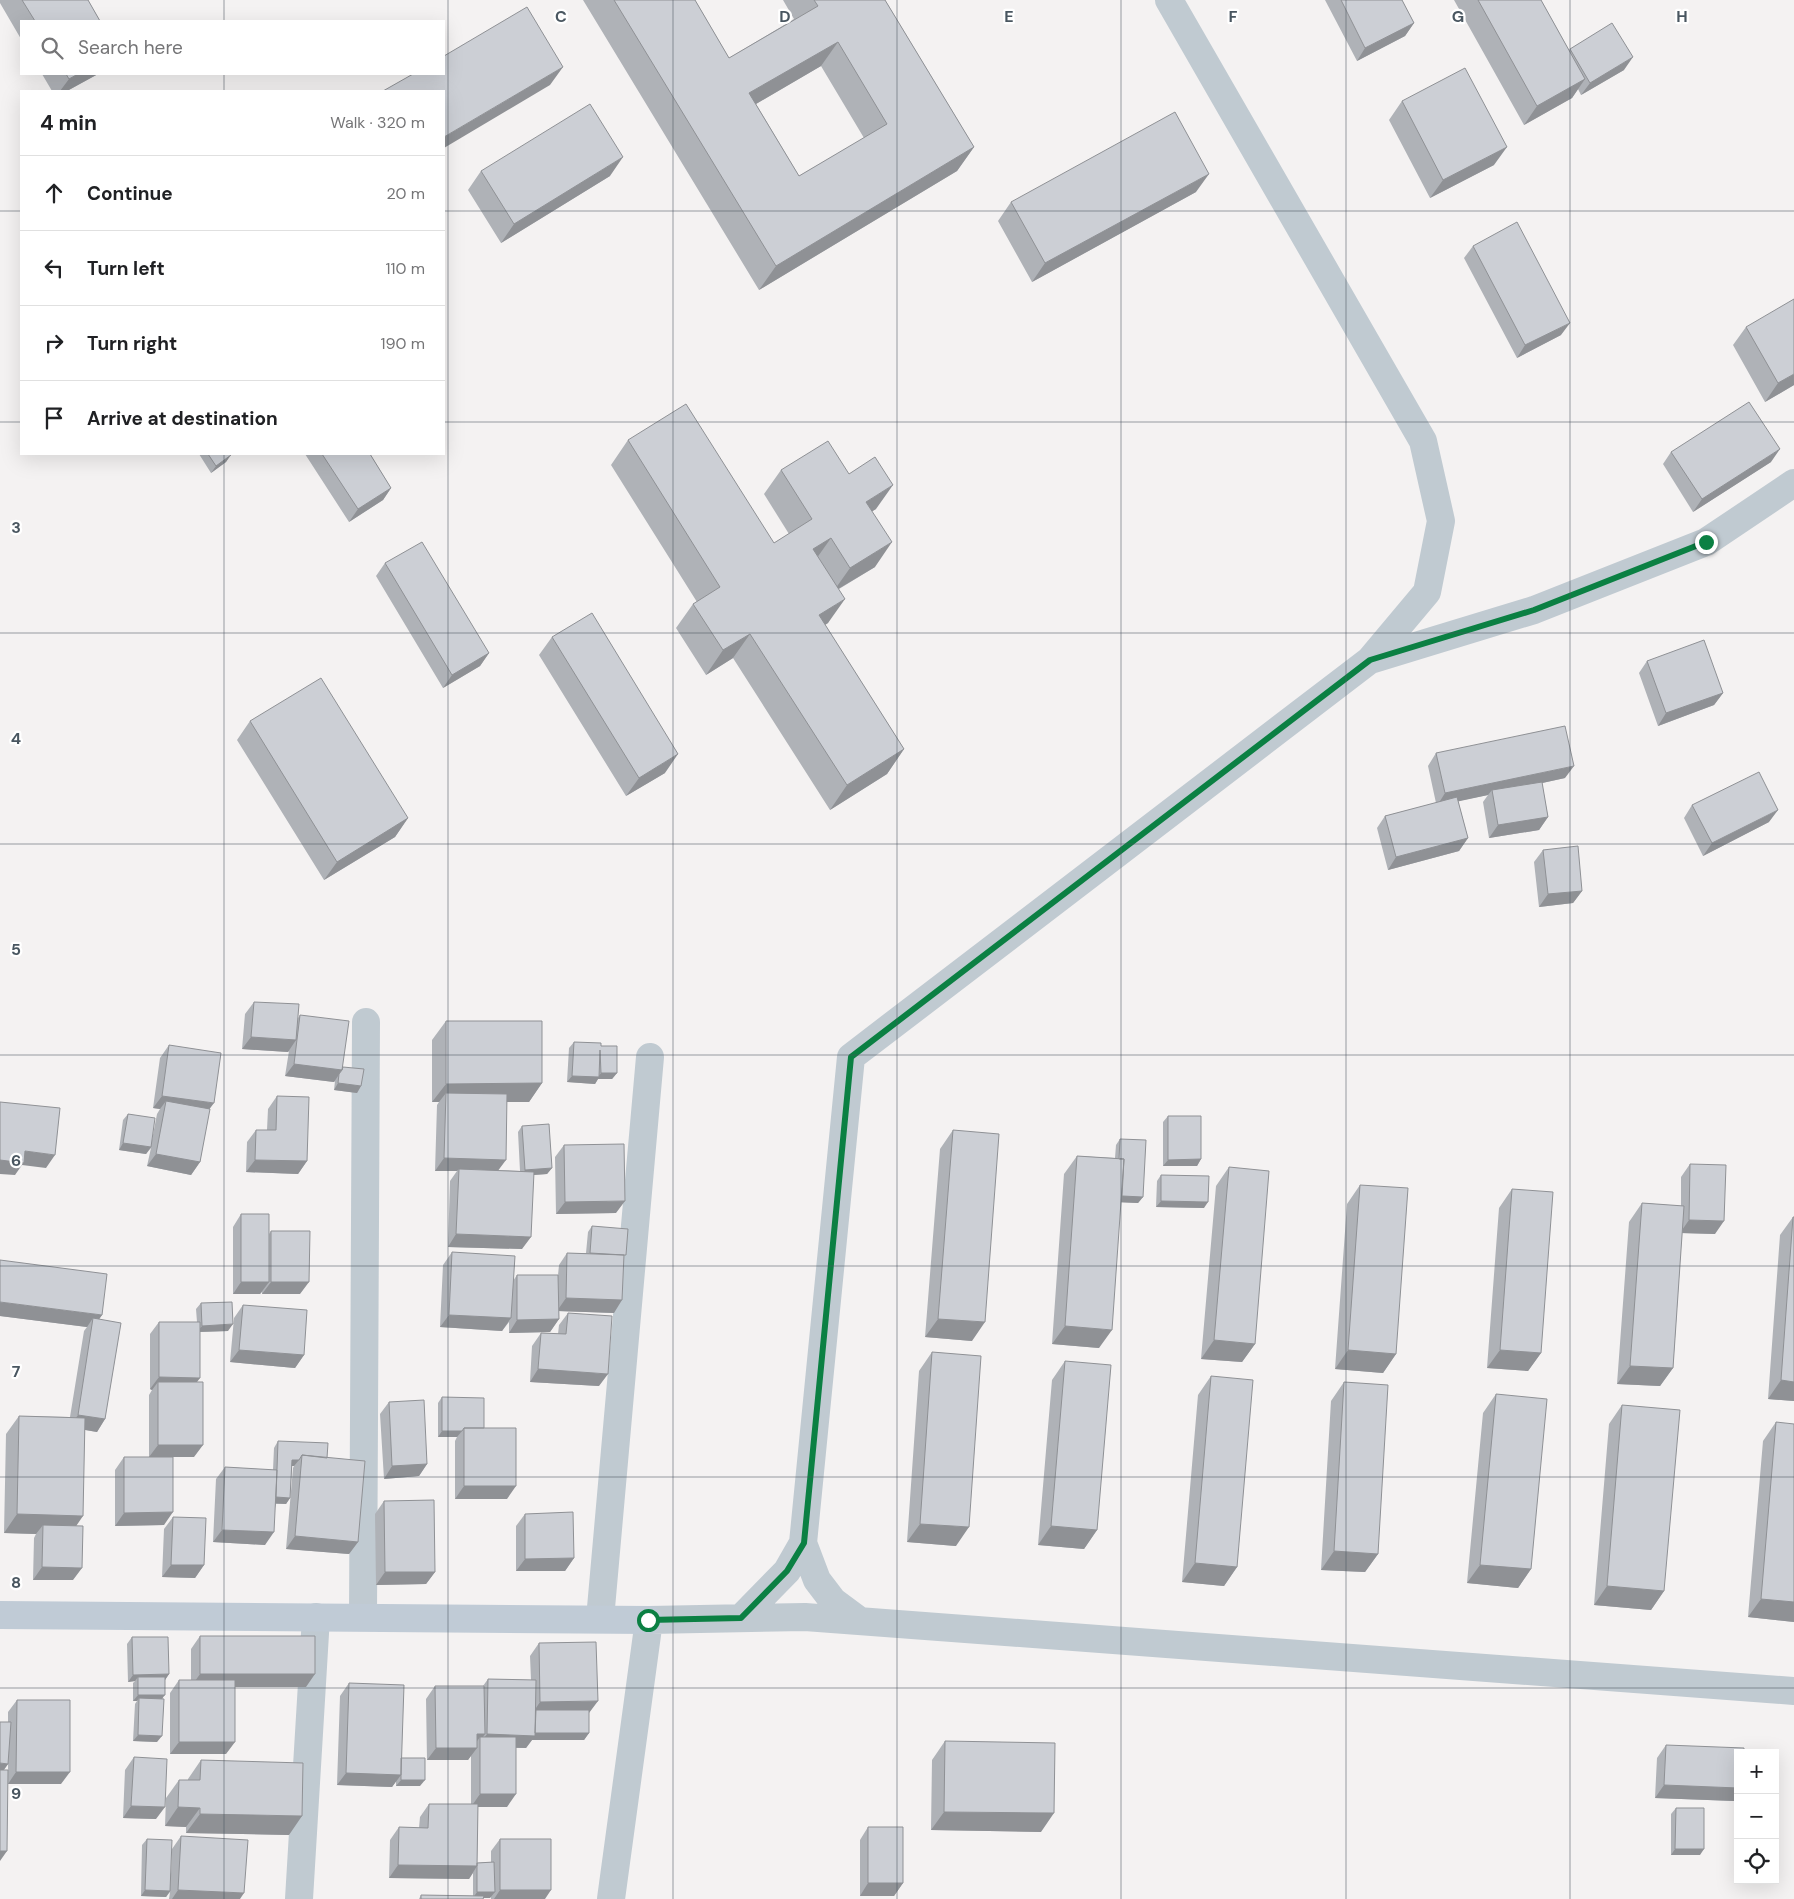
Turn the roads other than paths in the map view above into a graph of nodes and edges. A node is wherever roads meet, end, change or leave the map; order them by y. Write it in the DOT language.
graph roads {
  1 [pos="1169,0"];
  2 [pos="1794,483"];
  3 [pos="1370,660"];
  4 [pos="366,1022"];
  5 [pos="650,1057"];
  6 [pos="804,1543"];
  7 [pos="0,1615"];
  8 [pos="316,1617"];
  9 [pos="363,1617"];
  10 [pos="741,1618"];
  11 [pos="600,1619"];
  12 [pos="648,1620"];
  13 [pos="860,1621"];
  14 [pos="1794,1691"];
  15 [pos="300,1899"];
  16 [pos="611,1899"];
  1 -- 3 [label="street"];
  2 -- 3 [label="street"];
  3 -- 6 [label="street"];
  4 -- 9 [label="street"];
  5 -- 11 [label="street"];
  6 -- 10 [label="street"];
  6 -- 13 [label="street"];
  7 -- 8 [label="main road"];
  8 -- 9 [label="main road"];
  8 -- 15 [label="street"];
  9 -- 11 [label="main road"];
  10 -- 12 [label="street"];
  10 -- 13 [label="street"];
  11 -- 12 [label="main road"];
  12 -- 16 [label="street"];
  13 -- 14 [label="street"];
}
